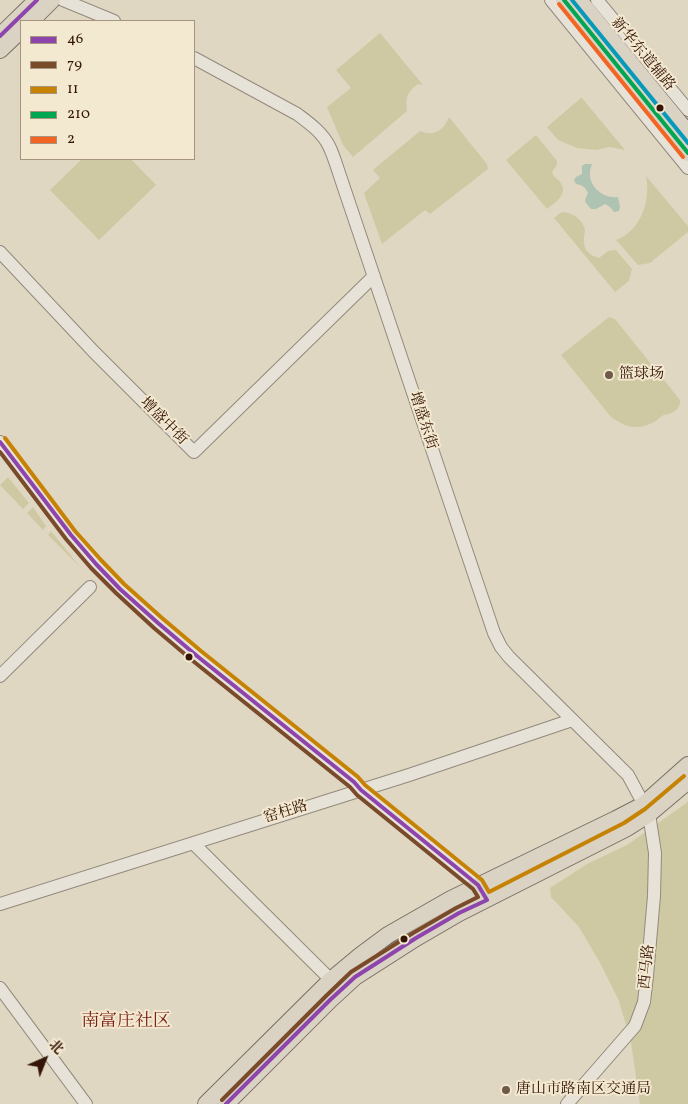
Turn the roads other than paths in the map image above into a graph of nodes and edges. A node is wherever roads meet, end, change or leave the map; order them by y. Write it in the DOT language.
graph roads {
  1 [pos="37,0"];
  2 [pos="52,0"];
  3 [pos="63,0"];
  4 [pos="551,0"];
  5 [pos="564,0"];
  6 [pos="578,0"];
  7 [pos="596,0"];
  8 [pos="31,20"];
  9 [pos="112,20"];
  10 [pos="20,31"];
  11 [pos="0,36"];
  12 [pos="0,50"];
  13 [pos="195,59"];
  14 [pos="688,110"];
  15 [pos="688,133"];
  16 [pos="688,153"];
  17 [pos="688,168"];
  18 [pos="0,252"];
  19 [pos="374,276"];
  20 [pos="0,442"];
  21 [pos="90,587"];
  22 [pos="2,671"];
  23 [pos="572,720"];
  24 [pos="688,765"];
  25 [pos="688,781"];
  26 [pos="361,790"];
  27 [pos="646,809"];
  28 [pos="194,843"];
  29 [pos="478,886"];
  30 [pos="486,900"];
  31 [pos="0,904"];
  32 [pos="331,980"];
  33 [pos="0,988"];
  34 [pos="227,1103"];
  35 [pos="86,1104"];
  36 [pos="206,1104"];
  37 [pos="567,1104"];
  1 -- 11 [label="main road"];
  2 -- 8 [label="main road"];
  3 -- 9 [label="street"];
  4 -- 17 [label="street"];
  5 -- 16 [label="main road"];
  6 -- 15 [label="main road"];
  7 -- 14 [label="street, 新华东道辅路"];
  10 -- 12 [label="main road"];
  13 -- 19 [label="street, 增盛东街"];
  18 -- 19 [label="street, 增盛中街"];
  19 -- 23 [label="street, 增盛东街"];
  20 -- 26 [label="street"];
  21 -- 22 [label="street"];
  23 -- 26 [label="street, 窑柱路"];
  23 -- 27 [label="street, 增盛东街"];
  24 -- 27 [label="main road"];
  25 -- 27 [label="main road"];
  26 -- 28 [label="street, 窑柱路"];
  26 -- 29 [label="street"];
  27 -- 29 [label="main road"];
  27 -- 30 [label="main road"];
  27 -- 37 [label="street, 西马路"];
  28 -- 31 [label="street, 窑柱路"];
  28 -- 32 [label="street"];
  29 -- 30 [label="street"];
  29 -- 32 [label="main road"];
  30 -- 34 [label="main road"];
  32 -- 36 [label="main road"];
  33 -- 35 [label="street"];
}
